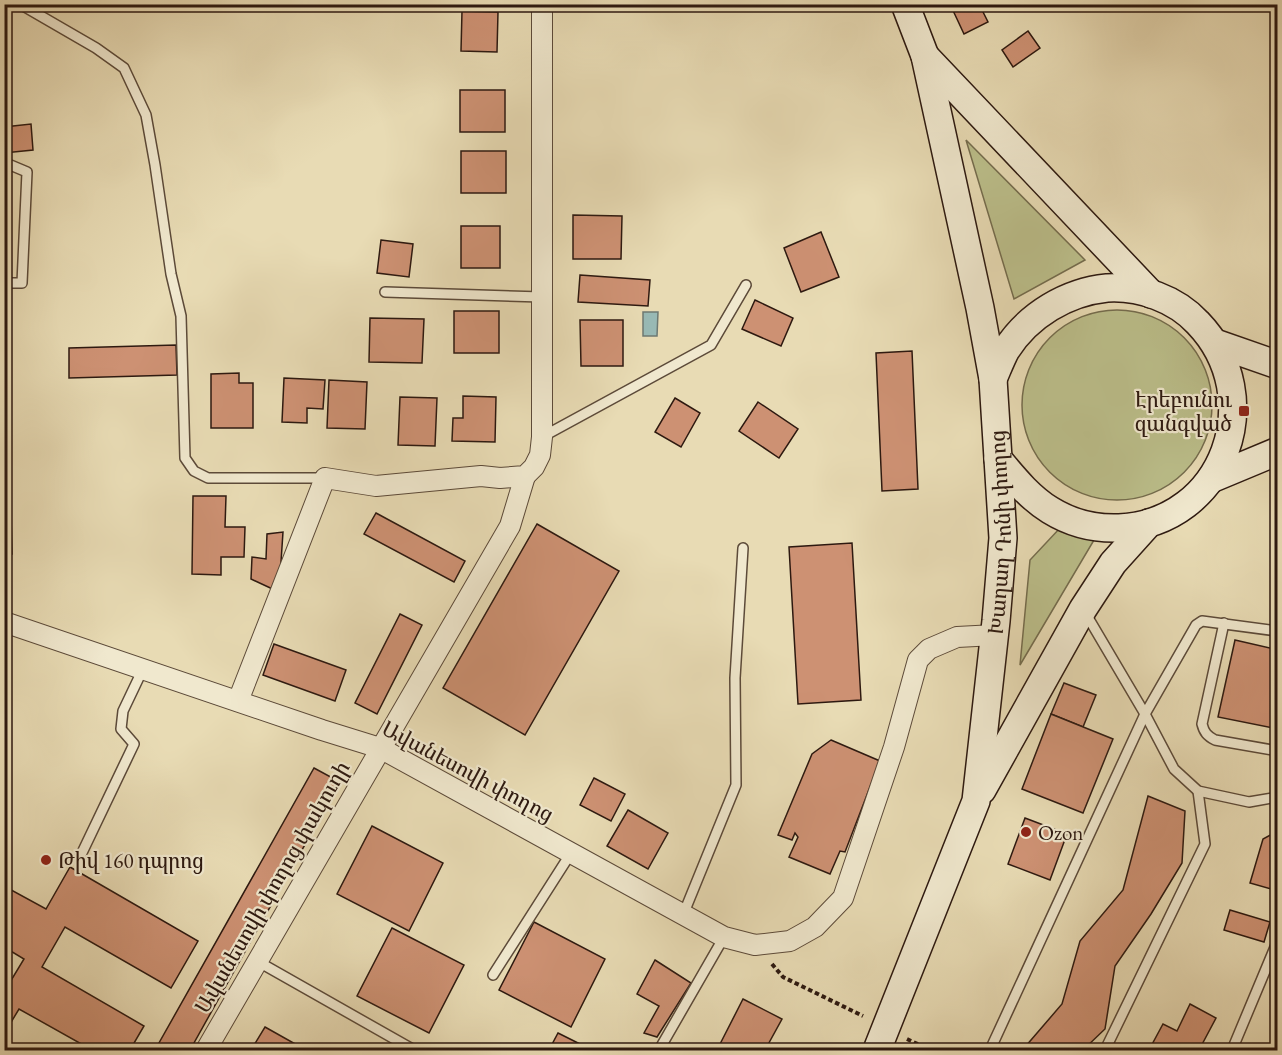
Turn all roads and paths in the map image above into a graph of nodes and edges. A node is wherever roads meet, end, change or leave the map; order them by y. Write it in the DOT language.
graph roads {
  1 [pos="20,4"];
  2 [pos="542,4"];
  3 [pos="905,4"];
  4 [pos="925,56"];
  5 [pos="4,164"];
  6 [pos="4,283"];
  7 [pos="746,285"];
  8 [pos="386,292"];
  9 [pos="1151,294"];
  10 [pos="542,297"];
  11 [pos="1215,343"];
  12 [pos="1278,365"];
  13 [pos="993,379"];
  14 [pos="542,438"];
  15 [pos="1278,451"];
  16 [pos="998,459"];
  17 [pos="525,476"];
  18 [pos="325,478"];
  19 [pos="1211,479"];
  20 [pos="1149,523"];
  21 [pos="743,548"];
  22 [pos="1083,609"];
  23 [pos="4,621"];
  24 [pos="1224,623"];
  25 [pos="1277,631"];
  26 [pos="995,634"];
  27 [pos="143,669"];
  28 [pos="238,701"];
  29 [pos="1145,714"];
  30 [pos="380,748"];
  31 [pos="1278,751"];
  32 [pos="1198,791"];
  33 [pos="1278,797"];
  34 [pos="976,801"];
  35 [pos="571,853"];
  36 [pos="80,857"];
  37 [pos="683,915"];
  38 [pos="724,937"];
  39 [pos="1278,940"];
  40 [pos="257,962"];
  41 [pos="494,975"];
  42 [pos="783,977"];
  43 [pos="882,1039"];
  44 [pos="206,1050"];
  45 [pos="414,1050"];
  46 [pos="659,1050"];
  47 [pos="990,1050"];
  48 [pos="1104,1050"];
  49 [pos="1232,1050"];
  1 -- 18 [label="lane"];
  2 -- 10 [label="street, Ավանեսովի փողոց փակուղի"];
  3 -- 4 [label="street, Խաղաղ Դոնի փողոց"];
  4 -- 9 [label="street"];
  4 -- 13 [label="street, Խաղաղ Դոնի փողոց"];
  5 -- 6 [label="lane"];
  7 -- 14 [label="lane"];
  8 -- 10 [label="lane"];
  9 -- 11 [label="street"];
  9 -- 13 [label="street"];
  10 -- 14 [label="street, Ավանեսովի փողոց փակուղի"];
  11 -- 12 [label="street"];
  11 -- 19 [label="street"];
  13 -- 16 [label="street, Խաղաղ Դոնի փողոց"];
  14 -- 17 [label="street, Ավանեսովի փողոց փակուղի"];
  15 -- 19 [label="street"];
  16 -- 20 [label="street"];
  16 -- 26 [label="street, Խաղաղ Դոնի փողոց"];
  17 -- 18 [label="street"];
  17 -- 30 [label="street, Ավանեսովի փողոց փակուղի"];
  18 -- 28 [label="street"];
  19 -- 20 [label="street"];
  20 -- 22 [label="street"];
  21 -- 37 [label="lane"];
  22 -- 29 [label="lane"];
  22 -- 34 [label="street"];
  23 -- 27 [label="street, Ավանեսովի փողոց"];
  24 -- 25 [label="lane"];
  24 -- 29 [label="lane"];
  24 -- 31 [label="lane"];
  26 -- 34 [label="street, Խաղաղ Դոնի փողոց"];
  26 -- 38 [label="street, Ավանեսովի փողոց"];
  27 -- 28 [label="street, Ավանեսովի փողոց"];
  27 -- 36 [label="lane"];
  28 -- 30 [label="street, Ավանեսովի փողոց"];
  29 -- 32 [label="lane"];
  29 -- 47 [label="lane"];
  30 -- 35 [label="street, Ավանեսովի փողոց"];
  30 -- 40 [label="street, Ավանեսովի փողոց փակուղի"];
  32 -- 33 [label="lane"];
  32 -- 48 [label="lane"];
  34 -- 43 [label="street, Խաղաղ Դոնի փողոց"];
  35 -- 37 [label="street, Ավանեսովի փողոց"];
  35 -- 41 [label="lane"];
  37 -- 38 [label="street, Ավանեսովի փողոց"];
  38 -- 46 [label="lane"];
  39 -- 49 [label="lane"];
  40 -- 44 [label="street, Ավանեսովի փողոց փակուղի"];
  40 -- 45 [label="lane"];
  42 -- 43 [label="path"];
}
